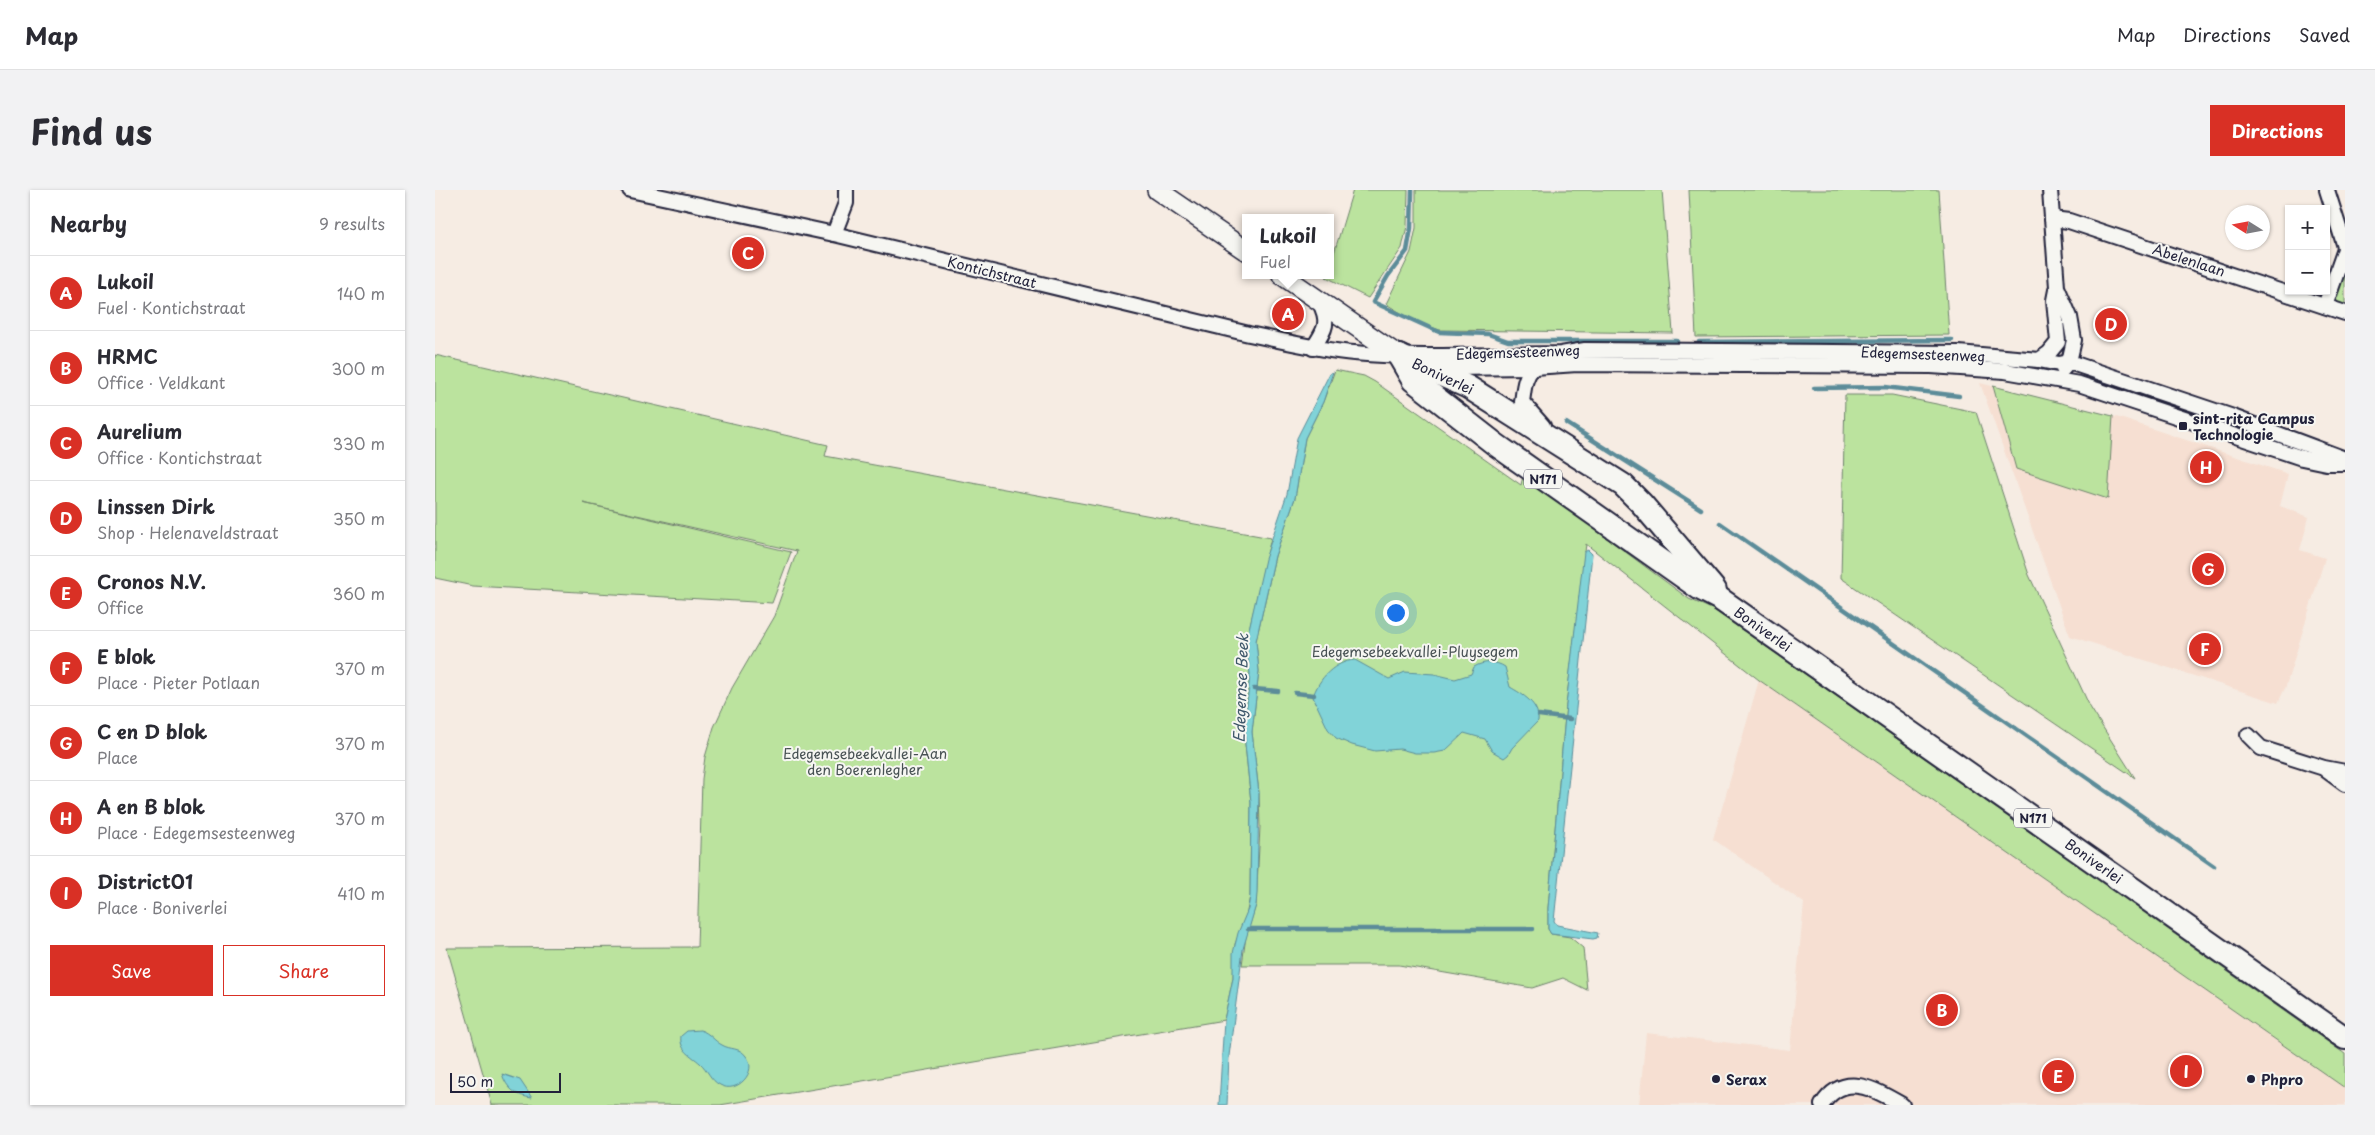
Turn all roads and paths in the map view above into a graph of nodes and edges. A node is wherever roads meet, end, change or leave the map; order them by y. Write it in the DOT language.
graph roads {
  1 [pos="631,190"];
  2 [pos="846,190"];
  3 [pos="1157,190"];
  4 [pos="2050,190"];
  5 [pos="2327,190"];
  6 [pos="2052,219"];
  7 [pos="834,234"];
  8 [pos="1242,248"];
  9 [pos="2345,248"];
  10 [pos="1288,279"];
  11 [pos="2057,287"];
  12 [pos="1318,300"];
  13 [pos="2325,306"];
  14 [pos="2345,313"];
  15 [pos="1313,348"];
  16 [pos="1354,353"];
  17 [pos="1399,356"];
  18 [pos="2039,360"];
  19 [pos="1982,362"];
  20 [pos="2069,362"];
  21 [pos="1534,367"];
  22 [pos="2039,376"];
  23 [pos="1413,380"];
  24 [pos="1563,445"];
  25 [pos="2345,459"];
  26 [pos="2345,463"];
  27 [pos="1720,599"];
  28 [pos="2248,735"];
  29 [pos="2323,768"];
  30 [pos="2345,772"];
  31 [pos="2345,784"];
  32 [pos="2345,1038"];
  33 [pos="1822,1105"];
  34 [pos="1902,1105"];
  1 -- 7 [label="street, Kontichstraat"];
  2 -- 7 [label="street"];
  3 -- 8 [label="main road"];
  4 -- 6 [label="street"];
  5 -- 9 [label="street"];
  6 -- 11 [label="street"];
  6 -- 13 [label="street, Abelenlaan"];
  7 -- 15 [label="street, Kontichstraat"];
  9 -- 13 [label="street"];
  10 -- 12 [label="main road, Boniverlei / N171"];
  11 -- 18 [label="street"];
  11 -- 20 [label="street"];
  12 -- 15 [label="street"];
  12 -- 17 [label="main road, Boniverlei / N171"];
  13 -- 14 [label="street, Abelenlaan"];
  15 -- 16 [label="street, Kontichstraat"];
  16 -- 17 [label="street, Kontichstraat"];
  16 -- 23 [label="street, Kontichstraat"];
  17 -- 19 [label="street, Edegemsesteenweg"];
  17 -- 21 [label="street, Edegemsesteenweg"];
  17 -- 23 [label="highway, Boniverlei / N171"];
  17 -- 24 [label="highway, Boniverlei / N171"];
  18 -- 19 [label="street, Edegemsesteenweg"];
  18 -- 20 [label="street, Edegemsesteenweg"];
  19 -- 21 [label="street, Edegemsesteenweg"];
  19 -- 22 [label="street, Edegemsesteenweg"];
  20 -- 22 [label="street, Edegemsesteenweg"];
  20 -- 25 [label="street, Edegemsesteenweg"];
  21 -- 24 [label="street, Boniverlei"];
  22 -- 26 [label="street, Edegemsesteenweg"];
  23 -- 27 [label="highway, Boniverlei / N171"];
  24 -- 27 [label="highway, Boniverlei / N171"];
  27 -- 32 [label="highway, Boniverlei / N171"];
  28 -- 29 [label="street"];
  29 -- 30 [label="street"];
  29 -- 31 [label="street"];
  33 -- 34 [label="street"];
}
